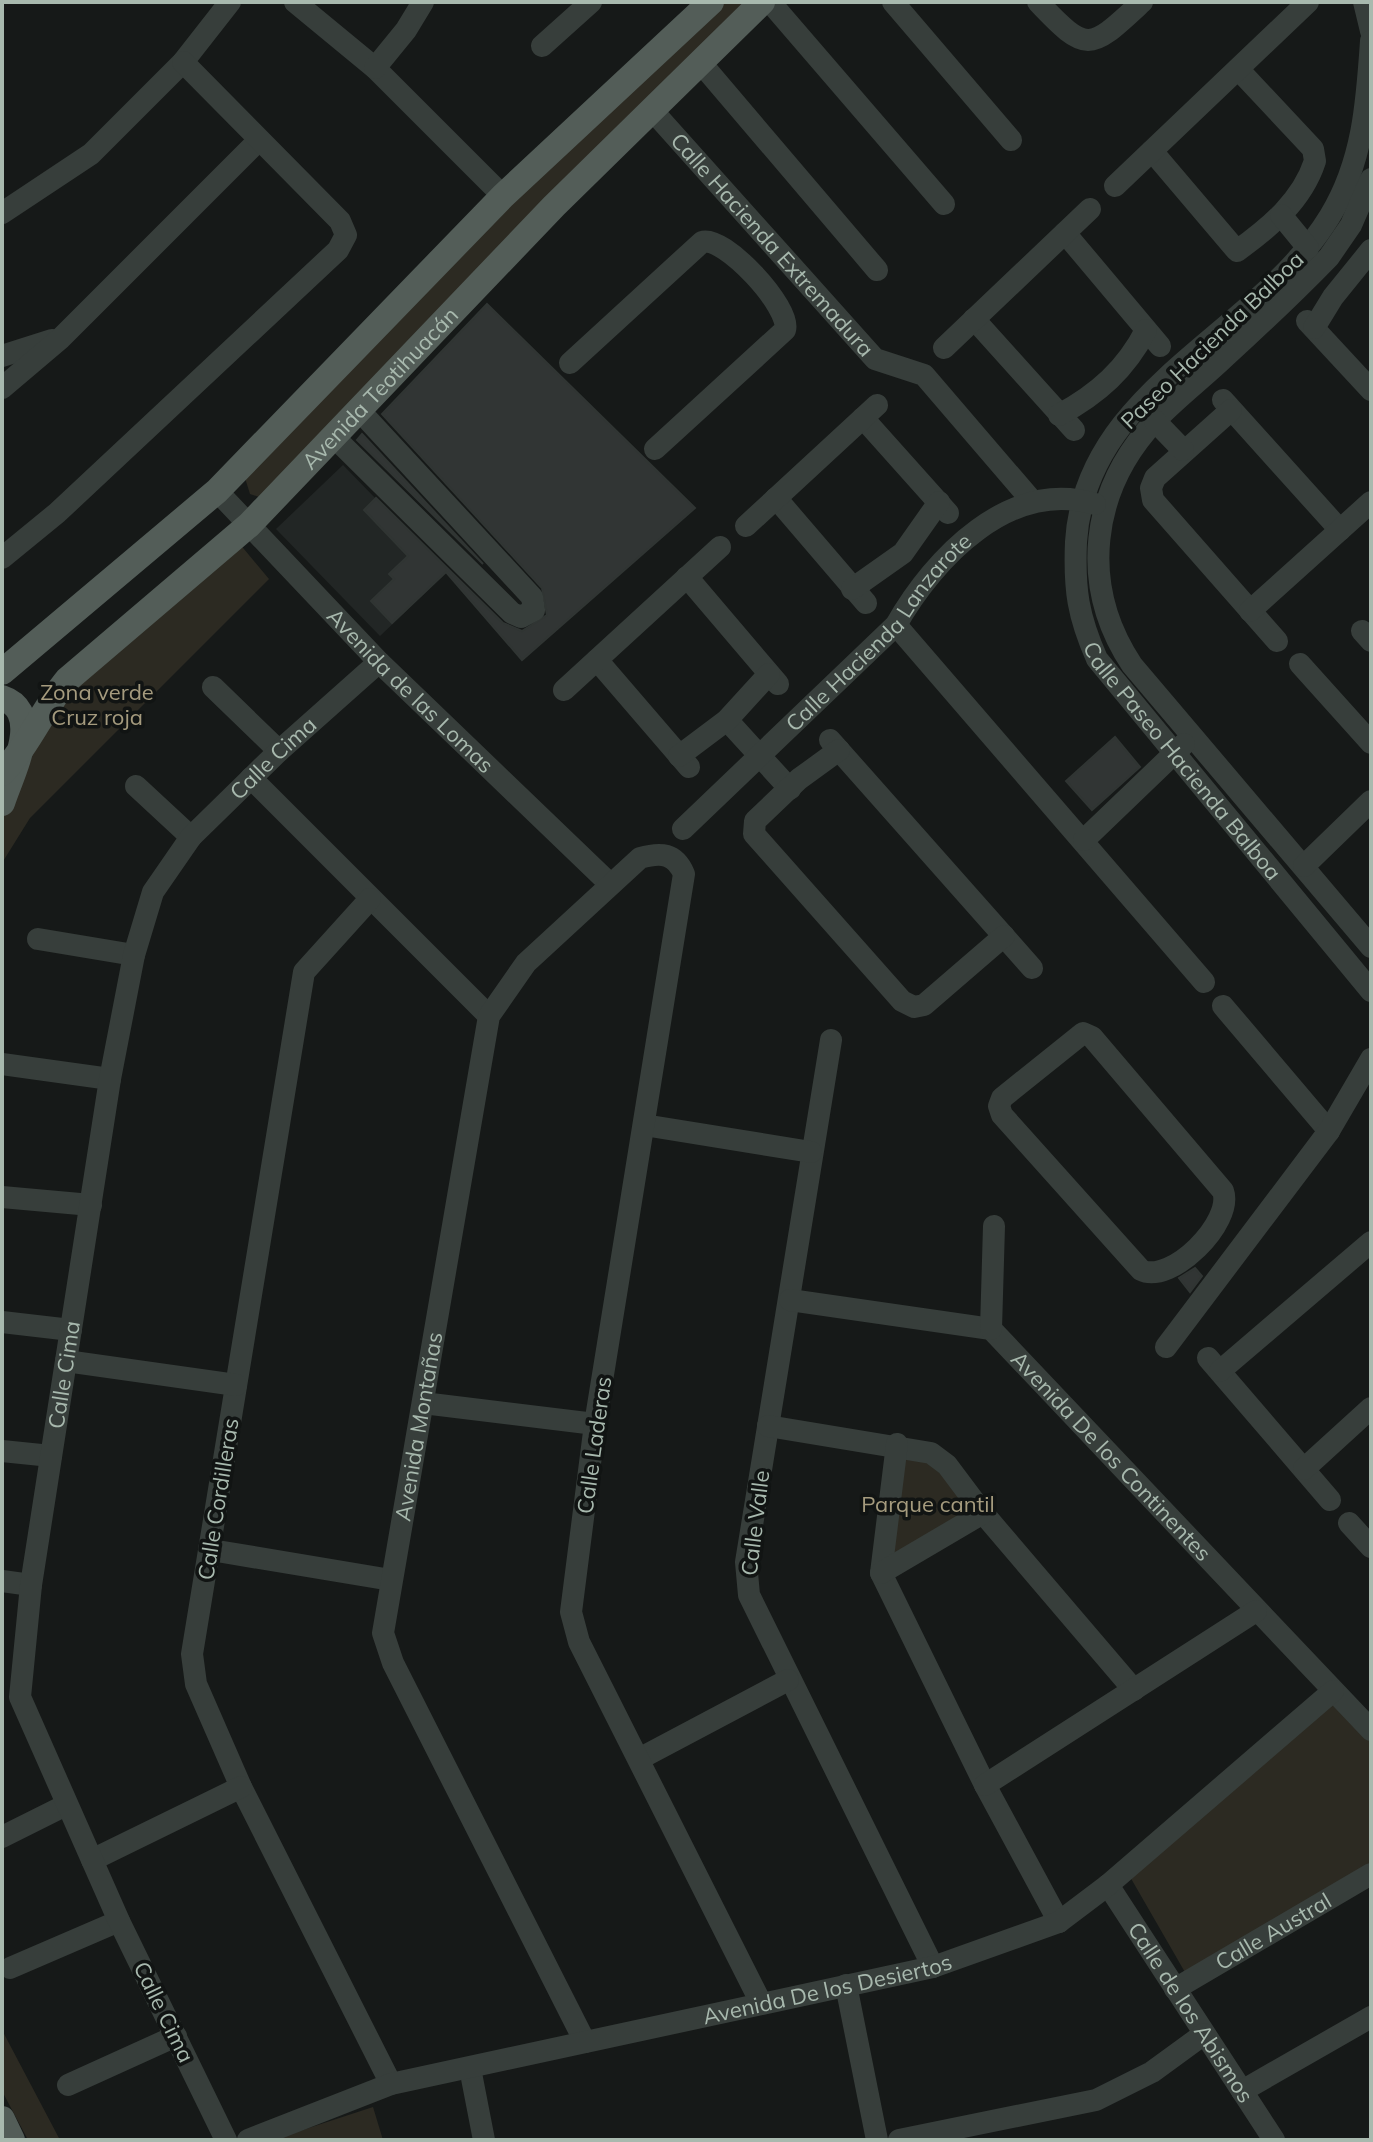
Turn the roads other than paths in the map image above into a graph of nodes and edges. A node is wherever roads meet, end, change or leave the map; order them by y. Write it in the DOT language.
graph roads {
  1 [pos="230,2"];
  2 [pos="295,2"];
  3 [pos="423,2"];
  4 [pos="591,2"];
  5 [pos="711,2"];
  6 [pos="762,2"];
  7 [pos="770,2"];
  8 [pos="893,2"];
  9 [pos="1038,2"];
  10 [pos="1142,2"];
  11 [pos="1308,2"];
  12 [pos="1364,2"];
  13 [pos="1371,31"];
  14 [pos="1371,41"];
  15 [pos="542,46"];
  16 [pos="183,62"];
  17 [pos="700,62"];
  18 [pos="375,68"];
  19 [pos="1238,69"];
  20 [pos="651,109"];
  21 [pos="259,140"];
  22 [pos="1011,140"];
  23 [pos="1365,149"];
  24 [pos="1152,151"];
  25 [pos="1371,179"];
  26 [pos="1115,186"];
  27 [pos="503,196"];
  28 [pos="944,204"];
  29 [pos="1090,209"];
  30 [pos="2,213"];
  31 [pos="1281,215"];
  32 [pos="1065,233"];
  33 [pos="1308,248"];
  34 [pos="1371,250"];
  35 [pos="780,257"];
  36 [pos="1329,257"];
  37 [pos="877,270"];
  38 [pos="758,277"];
  39 [pos="1347,278"];
  40 [pos="974,319"];
  41 [pos="61,338"];
  42 [pos="944,348"];
  43 [pos="2,356"];
  44 [pos="570,363"];
  45 [pos="1111,380"];
  46 [pos="2,388"];
  47 [pos="1371,390"];
  48 [pos="1135,409"];
  49 [pos="359,410"];
  50 [pos="1155,421"];
  51 [pos="334,437"];
  52 [pos="655,449"];
  53 [pos="1183,450"];
  54 [pos="217,491"];
  55 [pos="776,498"];
  56 [pos="1081,500"];
  57 [pos="1033,502"];
  58 [pos="1371,502"];
  59 [pos="1104,507"];
  60 [pos="249,525"];
  61 [pos="746,526"];
  62 [pos="1340,530"];
  63 [pos="720,547"];
  64 [pos="903,553"];
  65 [pos="2,558"];
  66 [pos="687,577"];
  67 [pos="925,582"];
  68 [pos="1250,611"];
  69 [pos="896,625"];
  70 [pos="1277,641"];
  71 [pos="597,660"];
  72 [pos="379,662"];
  73 [pos="1300,664"];
  74 [pos="2,672"];
  75 [pos="213,687"];
  76 [pos="564,690"];
  77 [pos="2,698"];
  78 [pos="727,720"];
  79 [pos="1193,736"];
  80 [pos="1371,743"];
  81 [pos="279,751"];
  82 [pos="1173,753"];
  83 [pos="760,754"];
  84 [pos="10,765"];
  85 [pos="251,778"];
  86 [pos="136,786"];
  87 [pos="790,789"];
  88 [pos="1371,801"];
  89 [pos="2,803"];
  90 [pos="683,829"];
  91 [pos="191,837"];
  92 [pos="1084,840"];
  93 [pos="668,855"];
  94 [pos="1304,866"];
  95 [pos="610,884"];
  96 [pos="370,899"];
  97 [pos="1004,936"];
  98 [pos="38,939"];
  99 [pos="1371,947"];
  100 [pos="134,955"];
  101 [pos="1032,968"];
  102 [pos="1204,982"];
  103 [pos="1371,991"];
  104 [pos="1223,1006"];
  105 [pos="489,1016"];
  106 [pos="831,1040"];
  107 [pos="1371,1059"];
  108 [pos="2,1064"];
  109 [pos="110,1079"];
  110 [pos="644,1125"];
  111 [pos="1329,1131"];
  112 [pos="811,1152"];
  113 [pos="2,1197"];
  114 [pos="91,1205"];
  115 [pos="994,1226"];
  116 [pos="1371,1242"];
  117 [pos="1196,1251"];
  118 [pos="1217,1276"];
  119 [pos="790,1300"];
  120 [pos="2,1322"];
  121 [pos="991,1329"];
  122 [pos="71,1330"];
  123 [pos="1166,1347"];
  124 [pos="66,1361"];
  125 [pos="236,1385"];
  126 [pos="423,1403"];
  127 [pos="1371,1408"];
  128 [pos="595,1424"];
  129 [pos="768,1426"];
  130 [pos="897,1444"];
  131 [pos="2,1451"];
  132 [pos="51,1456"];
  133 [pos="1304,1469"];
  134 [pos="1330,1500"];
  135 [pos="983,1513"];
  136 [pos="1349,1523"];
  137 [pos="1371,1547"];
  138 [pos="211,1550"];
  139 [pos="881,1573"];
  140 [pos="391,1580"];
  141 [pos="2,1581"];
  142 [pos="31,1585"];
  143 [pos="1256,1611"];
  144 [pos="788,1680"];
  145 [pos="1134,1690"];
  146 [pos="1333,1691"];
  147 [pos="11,1698"];
  148 [pos="1371,1730"];
  149 [pos="639,1759"];
  150 [pos="985,1785"];
  151 [pos="241,1787"];
  152 [pos="66,1805"];
  153 [pos="2,1837"];
  154 [pos="92,1860"];
  155 [pos="1371,1874"];
  156 [pos="1108,1885"];
  157 [pos="119,1921"];
  158 [pos="1059,1922"];
  159 [pos="933,1967"];
  160 [pos="10,1968"];
  161 [pos="846,1985"];
  162 [pos="1175,1989"];
  163 [pos="761,2003"];
  164 [pos="1371,2017"];
  165 [pos="1204,2034"];
  166 [pos="176,2036"];
  167 [pos="585,2042"];
  168 [pos="470,2068"];
  169 [pos="391,2084"];
  170 [pos="68,2085"];
  171 [pos="1242,2091"];
  172 [pos="2,2119"];
  173 [pos="12,2140"];
  174 [pos="226,2140"];
  175 [pos="248,2140"];
  176 [pos="484,2140"];
  177 [pos="877,2140"];
  178 [pos="899,2140"];
  179 [pos="1274,2140"];
  1 -- 16 [label="street"];
  2 -- 18 [label="street"];
  3 -- 18 [label="street"];
  4 -- 15 [label="street"];
  5 -- 27 [label="main road, Avenida Teotihuacán"];
  6 -- 17 [label="main road, Avenida Teotihuacán"];
  7 -- 28 [label="street"];
  8 -- 22 [label="street"];
  9 -- 10 [label="street"];
  11 -- 19 [label="street"];
  12 -- 13 [label="street"];
  14 -- 23 [label="street, Paseo Hacienda Balboa"];
  16 -- 21 [label="street"];
  16 -- 30 [label="street"];
  17 -- 20 [label="main road, Avenida Teotihuacán"];
  17 -- 37 [label="street"];
  18 -- 27 [label="street"];
  19 -- 24 [label="street"];
  19 -- 31 [label="street"];
  20 -- 35 [label="street, Calle Hacienda Extremadura"];
  20 -- 49 [label="main road, Avenida Teotihuacán"];
  21 -- 41 [label="street"];
  21 -- 65 [label="street"];
  23 -- 33 [label="street, Paseo Hacienda Balboa"];
  24 -- 26 [label="street"];
  24 -- 31 [label="street"];
  25 -- 36 [label="street, Paseo Hacienda Balboa"];
  27 -- 54 [label="main road, Avenida Teotihuacán"];
  29 -- 32 [label="street"];
  31 -- 33 [label="street"];
  32 -- 40 [label="street"];
  32 -- 45 [label="street"];
  33 -- 48 [label="street, Paseo Hacienda Balboa"];
  34 -- 39 [label="street"];
  35 -- 38 [label="street"];
  35 -- 57 [label="street, Calle Hacienda Extremadura"];
  36 -- 39 [label="street"];
  36 -- 50 [label="street, Paseo Hacienda Balboa"];
  38 -- 44 [label="street"];
  38 -- 52 [label="street"];
  39 -- 47 [label="street"];
  40 -- 42 [label="street"];
  40 -- 45 [label="street"];
  41 -- 43 [label="street"];
  41 -- 46 [label="street"];
  45 -- 48 [label="street"];
  48 -- 56 [label="street, Paseo Hacienda Balboa"];
  49 -- 51 [label="main road, Avenida Teotihuacán"];
  49 -- 51 [label="street"];
  50 -- 53 [label="street"];
  50 -- 59 [label="street, Paseo Hacienda Balboa"];
  51 -- 60 [label="main road, Avenida Teotihuacán"];
  53 -- 62 [label="street"];
  53 -- 68 [label="street"];
  54 -- 60 [label="street, Avenida de las Lomas"];
  54 -- 74 [label="main road, Avenida Teotihuacán"];
  55 -- 61 [label="street"];
  55 -- 64 [label="street"];
  55 -- 64 [label="street"];
  56 -- 57 [label="street, Calle Hacienda Lanzarote"];
  56 -- 59 [label="street, Calle Hacienda Lanzarote"];
  56 -- 82 [label="street, Calle Paseo Hacienda Balboa"];
  57 -- 67 [label="street, Calle Hacienda Lanzarote"];
  58 -- 62 [label="street"];
  59 -- 79 [label="street, Calle Paseo Hacienda Balboa"];
  60 -- 72 [label="street, Avenida de las Lomas"];
  60 -- 84 [label="main road, Avenida Teotihuacán"];
  62 -- 68 [label="street"];
  63 -- 66 [label="street"];
  64 -- 67 [label="street"];
  66 -- 71 [label="street"];
  66 -- 78 [label="street"];
  67 -- 69 [label="street, Calle Hacienda Lanzarote"];
  68 -- 70 [label="street"];
  69 -- 83 [label="street, Calle Hacienda Lanzarote"];
  69 -- 92 [label="street"];
  71 -- 76 [label="street"];
  71 -- 78 [label="street"];
  72 -- 81 [label="street, Calle Cima"];
  72 -- 95 [label="street, Avenida de las Lomas"];
  73 -- 80 [label="street"];
  75 -- 81 [label="street"];
  77 -- 84 [label="main road"];
  78 -- 83 [label="street"];
  79 -- 82 [label="street"];
  79 -- 94 [label="street, Calle Paseo Hacienda Balboa"];
  81 -- 85 [label="street, Calle Cima"];
  82 -- 92 [label="street"];
  82 -- 103 [label="street, Calle Paseo Hacienda Balboa"];
  83 -- 87 [label="street"];
  83 -- 90 [label="street, Calle Hacienda Lanzarote"];
  84 -- 89 [label="main road"];
  85 -- 91 [label="street, Calle Cima"];
  85 -- 96 [label="street"];
  86 -- 91 [label="street"];
  87 -- 97 [label="street"];
  87 -- 97 [label="street"];
  88 -- 94 [label="street"];
  91 -- 100 [label="street, Calle Cima"];
  92 -- 102 [label="street"];
  93 -- 95 [label="street, Avenida Montañas"];
  93 -- 110 [label="street, Calle Laderas"];
  94 -- 99 [label="street, Calle Paseo Hacienda Balboa"];
  95 -- 105 [label="street, Avenida Montañas"];
  96 -- 105 [label="street"];
  96 -- 125 [label="street, Calle Cordilleras"];
  97 -- 101 [label="street"];
  98 -- 100 [label="street"];
  100 -- 109 [label="street, Calle Cima"];
  104 -- 111 [label="street"];
  105 -- 126 [label="street, Avenida Montañas"];
  106 -- 112 [label="street, Calle Valle"];
  107 -- 111 [label="street"];
  108 -- 109 [label="street"];
  109 -- 114 [label="street, Calle Cima"];
  110 -- 112 [label="street"];
  110 -- 128 [label="street, Calle Laderas"];
  111 -- 118 [label="street"];
  112 -- 119 [label="street, Calle Valle"];
  113 -- 114 [label="street"];
  114 -- 122 [label="street, Calle Cima"];
  115 -- 121 [label="street"];
  116 -- 133 [label="street"];
  117 -- 117 [label="street"];
  117 -- 118 [label="street"];
  118 -- 123 [label="street"];
  119 -- 121 [label="street"];
  119 -- 129 [label="street, Calle Valle"];
  120 -- 122 [label="street"];
  121 -- 143 [label="street, Avenida De los Continentes"];
  122 -- 124 [label="street, Calle Cima"];
  124 -- 125 [label="street"];
  124 -- 132 [label="street, Calle Cima"];
  125 -- 138 [label="street, Calle Cordilleras"];
  126 -- 128 [label="street"];
  126 -- 140 [label="street, Avenida Montañas"];
  127 -- 133 [label="street"];
  128 -- 149 [label="street, Calle Laderas"];
  129 -- 130 [label="street"];
  129 -- 144 [label="street, Calle Valle"];
  130 -- 135 [label="street"];
  130 -- 139 [label="street"];
  131 -- 132 [label="street"];
  132 -- 142 [label="street, Calle Cima"];
  133 -- 134 [label="street"];
  135 -- 139 [label="street"];
  135 -- 145 [label="street"];
  136 -- 137 [label="street"];
  138 -- 140 [label="street"];
  138 -- 151 [label="street, Calle Cordilleras"];
  139 -- 150 [label="street"];
  140 -- 167 [label="street, Avenida Montañas"];
  141 -- 142 [label="street"];
  142 -- 147 [label="street, Calle Cima"];
  143 -- 145 [label="street"];
  143 -- 146 [label="street, Avenida De los Continentes"];
  144 -- 149 [label="street"];
  144 -- 159 [label="street, Calle Valle"];
  145 -- 150 [label="street"];
  146 -- 148 [label="street, Avenida De los Continentes"];
  146 -- 156 [label="street, Avenida De los Desiertos"];
  147 -- 152 [label="street, Calle Cima"];
  149 -- 163 [label="street, Calle Laderas"];
  150 -- 158 [label="street"];
  151 -- 154 [label="street"];
  151 -- 169 [label="street, Calle Cordilleras"];
  152 -- 153 [label="street"];
  152 -- 154 [label="street, Calle Cima"];
  154 -- 157 [label="street, Calle Cima"];
  155 -- 162 [label="street, Calle Austral"];
  156 -- 158 [label="street, Avenida De los Desiertos"];
  156 -- 162 [label="street, Calle de los Abismos"];
  157 -- 160 [label="street"];
  157 -- 166 [label="street, Calle Cima"];
  158 -- 159 [label="street, Avenida De los Desiertos"];
  159 -- 161 [label="street, Avenida De los Desiertos"];
  161 -- 163 [label="street, Avenida De los Desiertos"];
  161 -- 177 [label="street"];
  162 -- 165 [label="street, Calle de los Abismos"];
  163 -- 167 [label="street, Avenida De los Desiertos"];
  164 -- 171 [label="street"];
  165 -- 171 [label="street, Calle de los Abismos"];
  165 -- 178 [label="street"];
  166 -- 170 [label="street"];
  166 -- 174 [label="street, Calle Cima"];
  167 -- 168 [label="street, Avenida De los Desiertos"];
  168 -- 169 [label="street, Avenida De los Desiertos"];
  168 -- 176 [label="street"];
  169 -- 175 [label="street, Avenida De los Desiertos"];
  171 -- 179 [label="street, Calle de los Abismos"];
  172 -- 173 [label="main road"];
}
